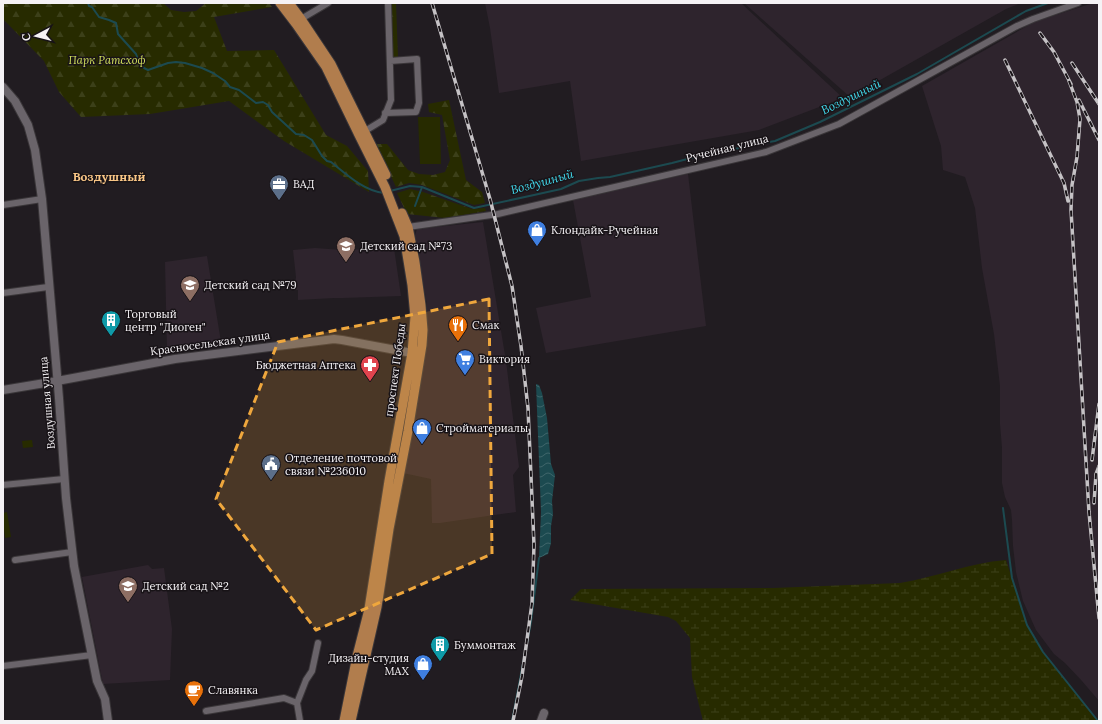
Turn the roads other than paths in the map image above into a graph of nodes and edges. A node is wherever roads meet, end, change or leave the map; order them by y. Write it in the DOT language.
graph roads {
  1 [pos="280,3"];
  2 [pos="289,3"];
  3 [pos="328,3"];
  4 [pos="388,3"];
  5 [pos="1078,3"];
  6 [pos="301,19"];
  7 [pos="390,61"];
  8 [pos="3,88"];
  9 [pos="385,113"];
  10 [pos="362,133"];
  11 [pos="42,199"];
  12 [pos="3,205"];
  13 [pos="404,227"];
  14 [pos="48,287"];
  15 [pos="3,293"];
  16 [pos="416,354"];
  17 [pos="57,381"];
  18 [pos="3,390"];
  19 [pos="64,479"];
  20 [pos="3,485"];
  21 [pos="72,552"];
  22 [pos="15,560"];
  23 [pos="318,643"];
  24 [pos="92,655"];
  25 [pos="3,666"];
  26 [pos="297,703"];
  27 [pos="206,711"];
  28 [pos="108,721"];
  29 [pos="300,721"];
  30 [pos="344,721"];
  31 [pos="351,721"];
  1 -- 10 [label="main road, проспект Победы"];
  2 -- 6 [label="main road, проспект Победы"];
  3 -- 6 [label="street"];
  4 -- 7 [label="street"];
  5 -- 13 [label="street, Ручейная улица"];
  6 -- 10 [label="main road, проспект Победы"];
  7 -- 9 [label="street"];
  7 -- 9 [label="street"];
  8 -- 11 [label="street, Воздушная улица"];
  9 -- 10 [label="street"];
  10 -- 13 [label="main road, проспект Победы"];
  11 -- 12 [label="street"];
  11 -- 14 [label="street, Воздушная улица"];
  13 -- 16 [label="main road, проспект Победы"];
  14 -- 15 [label="street"];
  14 -- 17 [label="street, Воздушная улица"];
  16 -- 17 [label="street, Красносельская улица"];
  16 -- 30 [label="main road, проспект Победы"];
  16 -- 31 [label="main road, проспект Победы"];
  17 -- 18 [label="street, Красносельская улица"];
  17 -- 19 [label="street, Воздушная улица"];
  19 -- 20 [label="street"];
  19 -- 21 [label="street, Воздушная улица"];
  21 -- 22 [label="street"];
  21 -- 24 [label="street, Воздушная улица"];
  23 -- 26 [label="street"];
  24 -- 25 [label="street"];
  24 -- 28 [label="street, Воздушная улица"];
  26 -- 27 [label="street"];
  26 -- 29 [label="street"];
}
